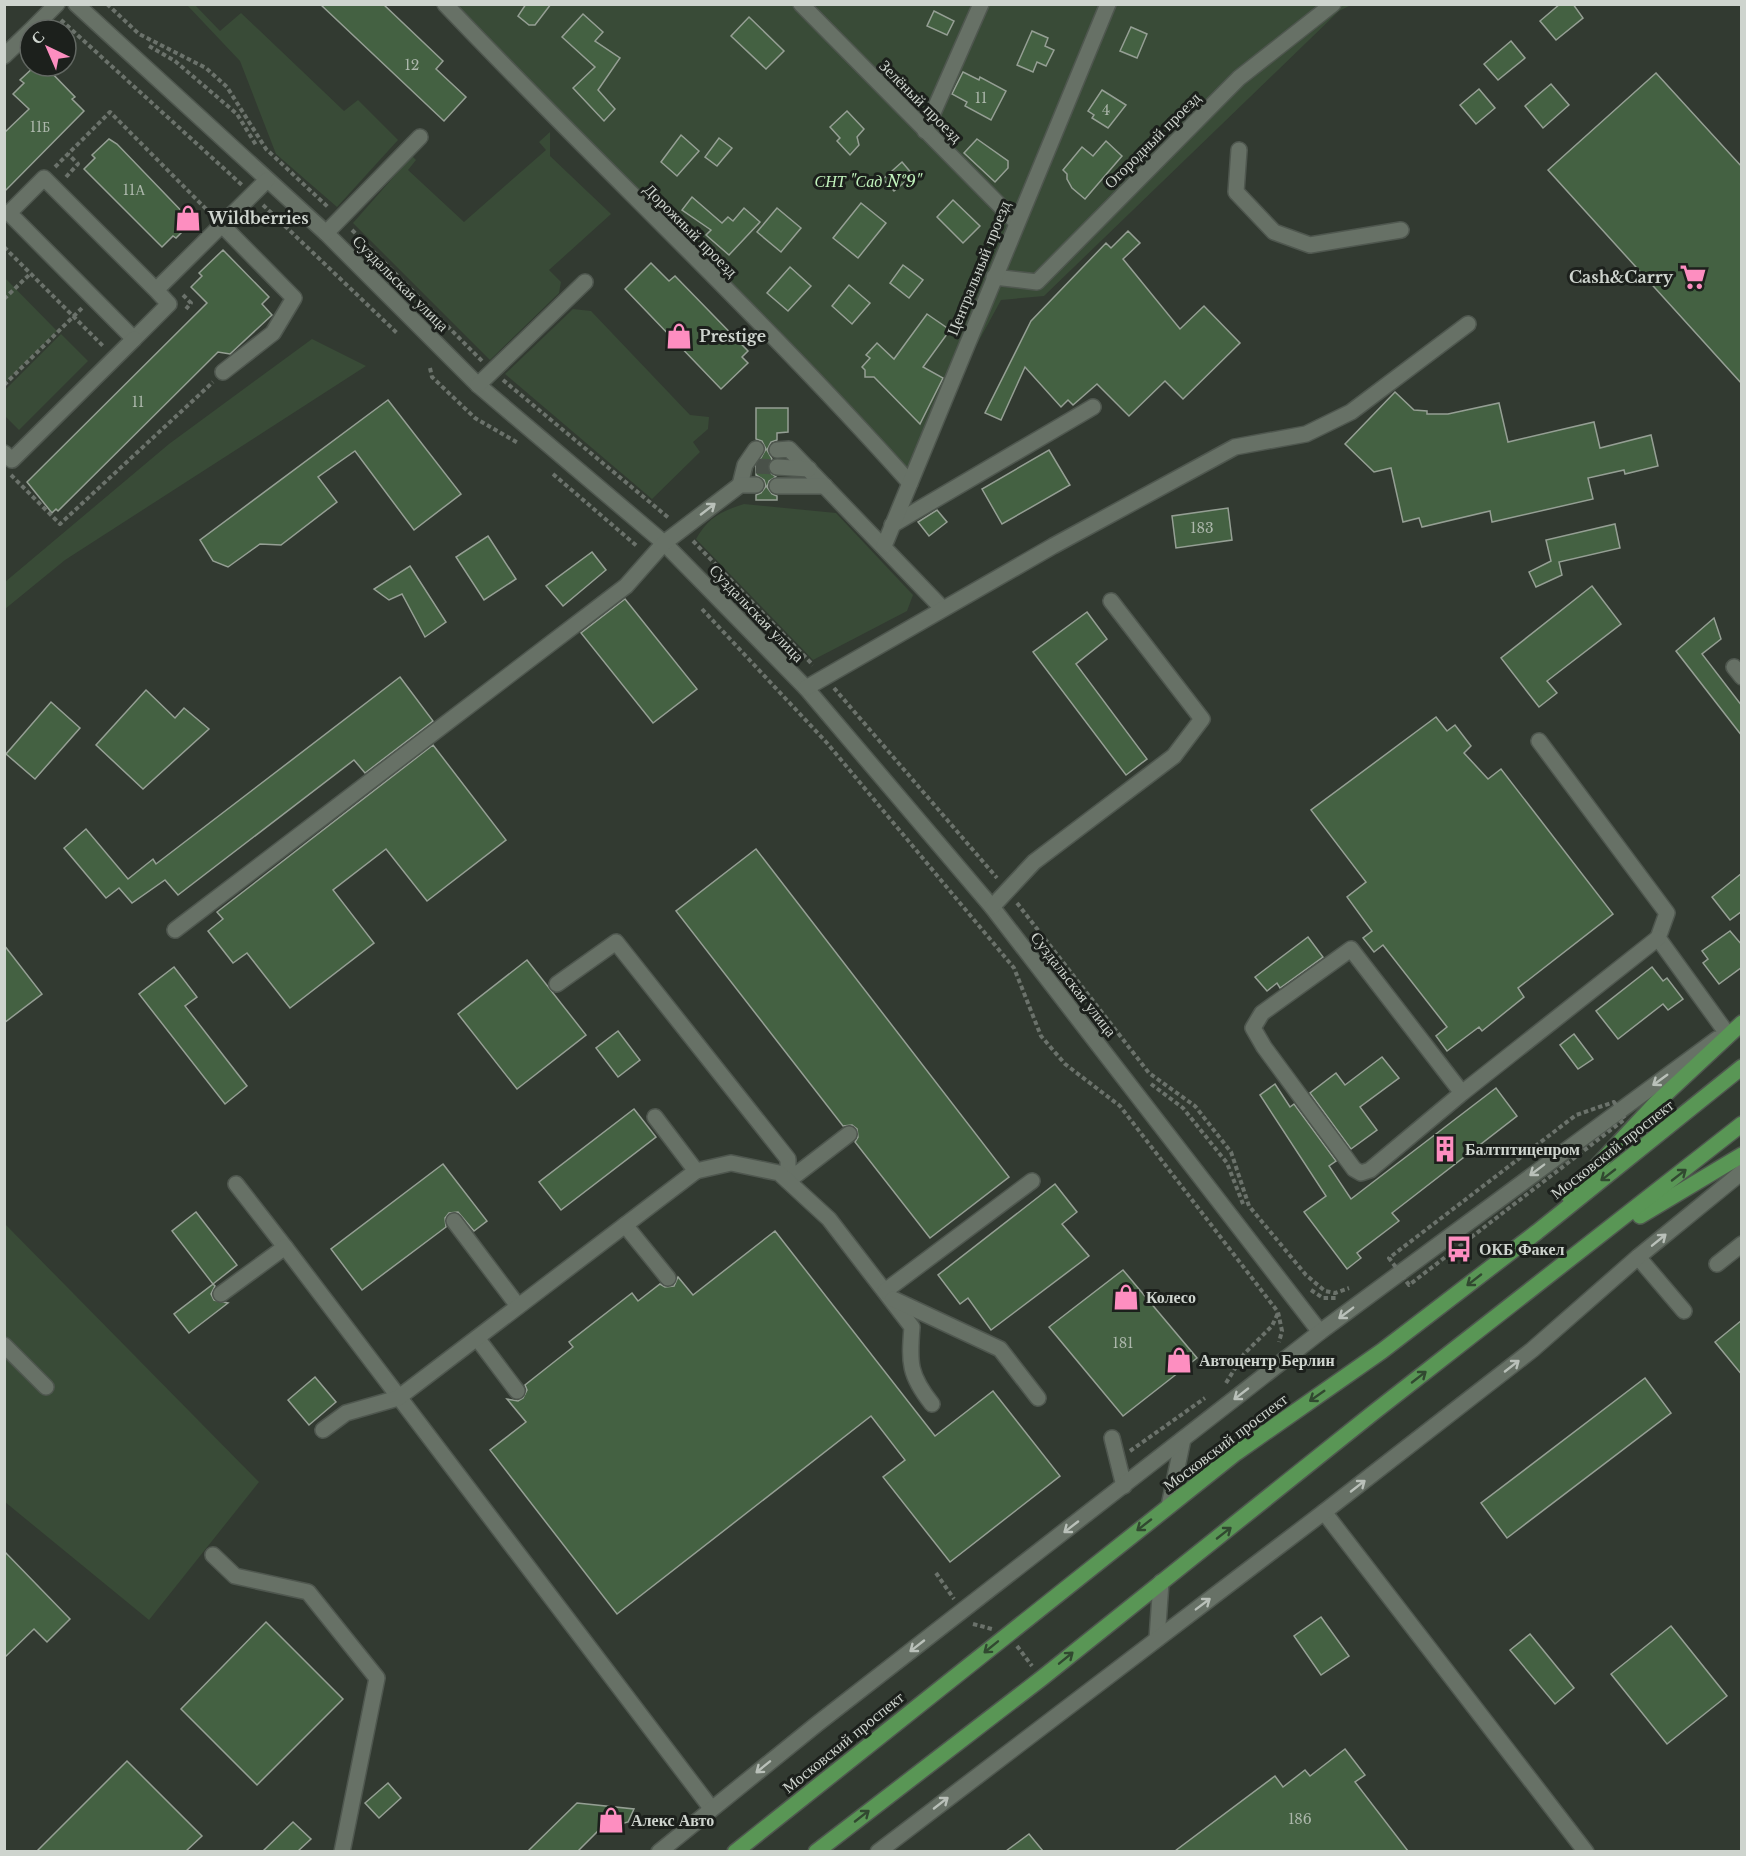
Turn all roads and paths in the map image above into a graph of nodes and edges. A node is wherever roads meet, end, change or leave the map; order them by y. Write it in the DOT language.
graph roads {
  1 [pos="76,4"];
  2 [pos="445,4"];
  3 [pos="801,4"];
  4 [pos="981,4"];
  5 [pos="1108,4"];
  6 [pos="1333,4"];
  7 [pos="54,8"];
  8 [pos="18,42"];
  9 [pos="4,56"];
  10 [pos="926,131"];
  11 [pos="420,137"];
  12 [pos="1239,150"];
  13 [pos="44,178"];
  14 [pos="267,180"];
  15 [pos="252,195"];
  16 [pos="1016,222"];
  17 [pos="222,225"];
  18 [pos="1401,230"];
  19 [pos="326,233"];
  20 [pos="4,247"];
  21 [pos="31,273"];
  22 [pos="994,277"];
  23 [pos="585,282"];
  24 [pos="156,290"];
  25 [pos="93,297"];
  26 [pos="4,299"];
  27 [pos="74,316"];
  28 [pos="1468,324"];
  29 [pos="396,333"];
  30 [pos="134,339"];
  31 [pos="115,358"];
  32 [pos="430,368"];
  33 [pos="223,372"];
  34 [pos="4,385"];
  35 [pos="478,385"];
  36 [pos="1092,406"];
  37 [pos="525,449"];
  38 [pos="756,449"];
  39 [pos="777,450"];
  40 [pos="4,453"];
  41 [pos="777,467"];
  42 [pos="4,468"];
  43 [pos="809,470"];
  44 [pos="552,472"];
  45 [pos="910,483"];
  46 [pos="740,484"];
  47 [pos="756,485"];
  48 [pos="777,486"];
  49 [pos="825,486"];
  50 [pos="892,525"];
  51 [pos="664,543"];
  52 [pos="884,546"];
  53 [pos="651,558"];
  54 [pos="694,600"];
  55 [pos="1111,601"];
  56 [pos="942,608"];
  57 [pos="806,688"];
  58 [pos="1539,741"];
  59 [pos="992,907"];
  60 [pos="175,930"];
  61 [pos="1658,938"];
  62 [pos="557,984"];
  63 [pos="1742,1022"];
  64 [pos="1726,1032"];
  65 [pos="1742,1067"];
  66 [pos="1462,1093"];
  67 [pos="1614,1102"];
  68 [pos="655,1117"];
  69 [pos="1742,1124"];
  70 [pos="849,1134"];
  71 [pos="1742,1155"];
  72 [pos="696,1171"];
  73 [pos="1742,1172"];
  74 [pos="788,1181"];
  75 [pos="1032,1181"];
  76 [pos="236,1184"];
  77 [pos="454,1221"];
  78 [pos="625,1224"];
  79 [pos="1537,1232"];
  80 [pos="1742,1244"];
  81 [pos="285,1247"];
  82 [pos="1583,1251"];
  83 [pos="1638,1257"];
  84 [pos="1389,1258"];
  85 [pos="1717,1264"];
  86 [pos="668,1278"];
  87 [pos="221,1294"];
  88 [pos="887,1295"];
  89 [pos="518,1306"];
  90 [pos="1684,1311"];
  91 [pos="1278,1312"];
  92 [pos="1320,1332"];
  93 [pos="477,1338"];
  94 [pos="4,1345"];
  95 [pos="1276,1348"];
  96 [pos="46,1387"];
  97 [pos="1217,1390"];
  98 [pos="517,1391"];
  99 [pos="1208,1396"];
  100 [pos="398,1398"];
  101 [pos="1038,1398"];
  102 [pos="932,1404"];
  103 [pos="323,1430"];
  104 [pos="1112,1438"];
  105 [pos="1183,1439"];
  106 [pos="1117,1460"];
  107 [pos="1124,1486"];
  108 [pos="1169,1506"];
  109 [pos="1324,1512"];
  110 [pos="213,1555"];
  111 [pos="1161,1582"];
  112 [pos="972,1623"];
  113 [pos="1007,1634"];
  114 [pos="1157,1639"];
  115 [pos="1042,1678"];
  116 [pos="711,1808"];
  117 [pos="342,1851"];
  118 [pos="659,1851"];
  119 [pos="735,1851"];
  120 [pos="816,1851"];
  121 [pos="879,1851"];
  122 [pos="1586,1851"];
  1 -- 14 [label="street, Суздальская улица"];
  2 -- 45 [label="street, Дорожный проезд"];
  3 -- 10 [label="street, Зелёный проезд"];
  4 -- 10 [label="street"];
  5 -- 16 [label="street, Центральный проезд"];
  6 -- 22 [label="street, Огородный проезд"];
  7 -- 15 [label="path"];
  8 -- 9 [label="street"];
  10 -- 16 [label="street, Зелёный проезд"];
  11 -- 19 [label="street"];
  12 -- 18 [label="street"];
  13 -- 17 [label="path"];
  13 -- 24 [label="street"];
  13 -- 25 [label="street"];
  14 -- 15 [label="street"];
  14 -- 19 [label="street, Суздальская улица"];
  15 -- 17 [label="street"];
  15 -- 29 [label="path"];
  16 -- 22 [label="street, Центральный проезд"];
  17 -- 24 [label="street"];
  17 -- 33 [label="street"];
  19 -- 35 [label="street, Суздальская улица"];
  20 -- 21 [label="path"];
  21 -- 26 [label="path"];
  21 -- 27 [label="path"];
  22 -- 45 [label="street, Центральный проезд"];
  23 -- 35 [label="street"];
  24 -- 30 [label="street"];
  25 -- 27 [label="path"];
  25 -- 30 [label="street"];
  27 -- 31 [label="path"];
  27 -- 34 [label="path"];
  28 -- 56 [label="street"];
  30 -- 31 [label="street"];
  31 -- 40 [label="street"];
  32 -- 37 [label="path"];
  33 -- 42 [label="path"];
  35 -- 51 [label="street, Суздальская улица"];
  36 -- 50 [label="street"];
  38 -- 46 [label="street"];
  39 -- 43 [label="street"];
  41 -- 43 [label="street"];
  43 -- 49 [label="street"];
  44 -- 53 [label="path"];
  45 -- 50 [label="street, Центральный проезд"];
  46 -- 47 [label="street"];
  51 -- 46 [label="street, one-way"];
  48 -- 49 [label="street"];
  49 -- 52 [label="street"];
  50 -- 52 [label="street, Центральный проезд"];
  51 -- 53 [label="street"];
  51 -- 57 [label="street, Суздальская улица"];
  52 -- 56 [label="street"];
  53 -- 60 [label="street"];
  54 -- 91 [label="path"];
  55 -- 59 [label="street"];
  56 -- 57 [label="street"];
  57 -- 59 [label="street, Суздальская улица"];
  58 -- 61 [label="street"];
  59 -- 92 [label="street, Суздальская улица"];
  61 -- 64 [label="street"];
  61 -- 66 [label="street"];
  62 -- 74 [label="street"];
  63 -- 64 [label="street, Московский проспект"];
  63 -- 79 [label="main road"];
  64 -- 92 [label="street, Московский проспект, one-way"];
  65 -- 79 [label="main road, Московский проспект, one-way"];
  66 -- 66 [label="street"];
  67 -- 84 [label="path"];
  68 -- 72 [label="street"];
  82 -- 69 [label="main road, one-way"];
  70 -- 74 [label="street"];
  71 -- 82 [label="main road"];
  72 -- 74 [label="street"];
  72 -- 78 [label="street"];
  83 -- 73 [label="street, one-way"];
  74 -- 88 [label="street"];
  75 -- 88 [label="street"];
  76 -- 81 [label="street"];
  77 -- 89 [label="street"];
  78 -- 86 [label="street"];
  78 -- 89 [label="street"];
  79 -- 108 [label="main road, Московский проспект, one-way"];
  80 -- 85 [label="street"];
  81 -- 87 [label="street"];
  81 -- 100 [label="street"];
  111 -- 82 [label="main road, one-way"];
  83 -- 90 [label="street"];
  109 -- 83 [label="street, one-way"];
  88 -- 101 [label="street"];
  88 -- 102 [label="street"];
  89 -- 93 [label="street"];
  91 -- 95 [label="path"];
  91 -- 97 [label="path"];
  92 -- 105 [label="street, Московский проспект, one-way"];
  93 -- 98 [label="street"];
  93 -- 100 [label="street"];
  94 -- 96 [label="street"];
  99 -- 106 [label="path"];
  100 -- 103 [label="street"];
  100 -- 116 [label="street"];
  104 -- 106 [label="street"];
  105 -- 107 [label="street, Московский проспект"];
  105 -- 108 [label="street"];
  106 -- 107 [label="street"];
  107 -- 116 [label="street, Московский проспект, one-way"];
  108 -- 113 [label="main road, Московский проспект, one-way"];
  114 -- 109 [label="street, one-way"];
  109 -- 122 [label="street"];
  110 -- 117 [label="street"];
  111 -- 114 [label="street"];
  115 -- 111 [label="main road, one-way"];
  112 -- 113 [label="path"];
  113 -- 115 [label="path"];
  113 -- 119 [label="main road, Московский проспект, one-way"];
  121 -- 114 [label="street, one-way"];
  120 -- 115 [label="main road, one-way"];
  116 -- 118 [label="street, Московский проспект"];
}
